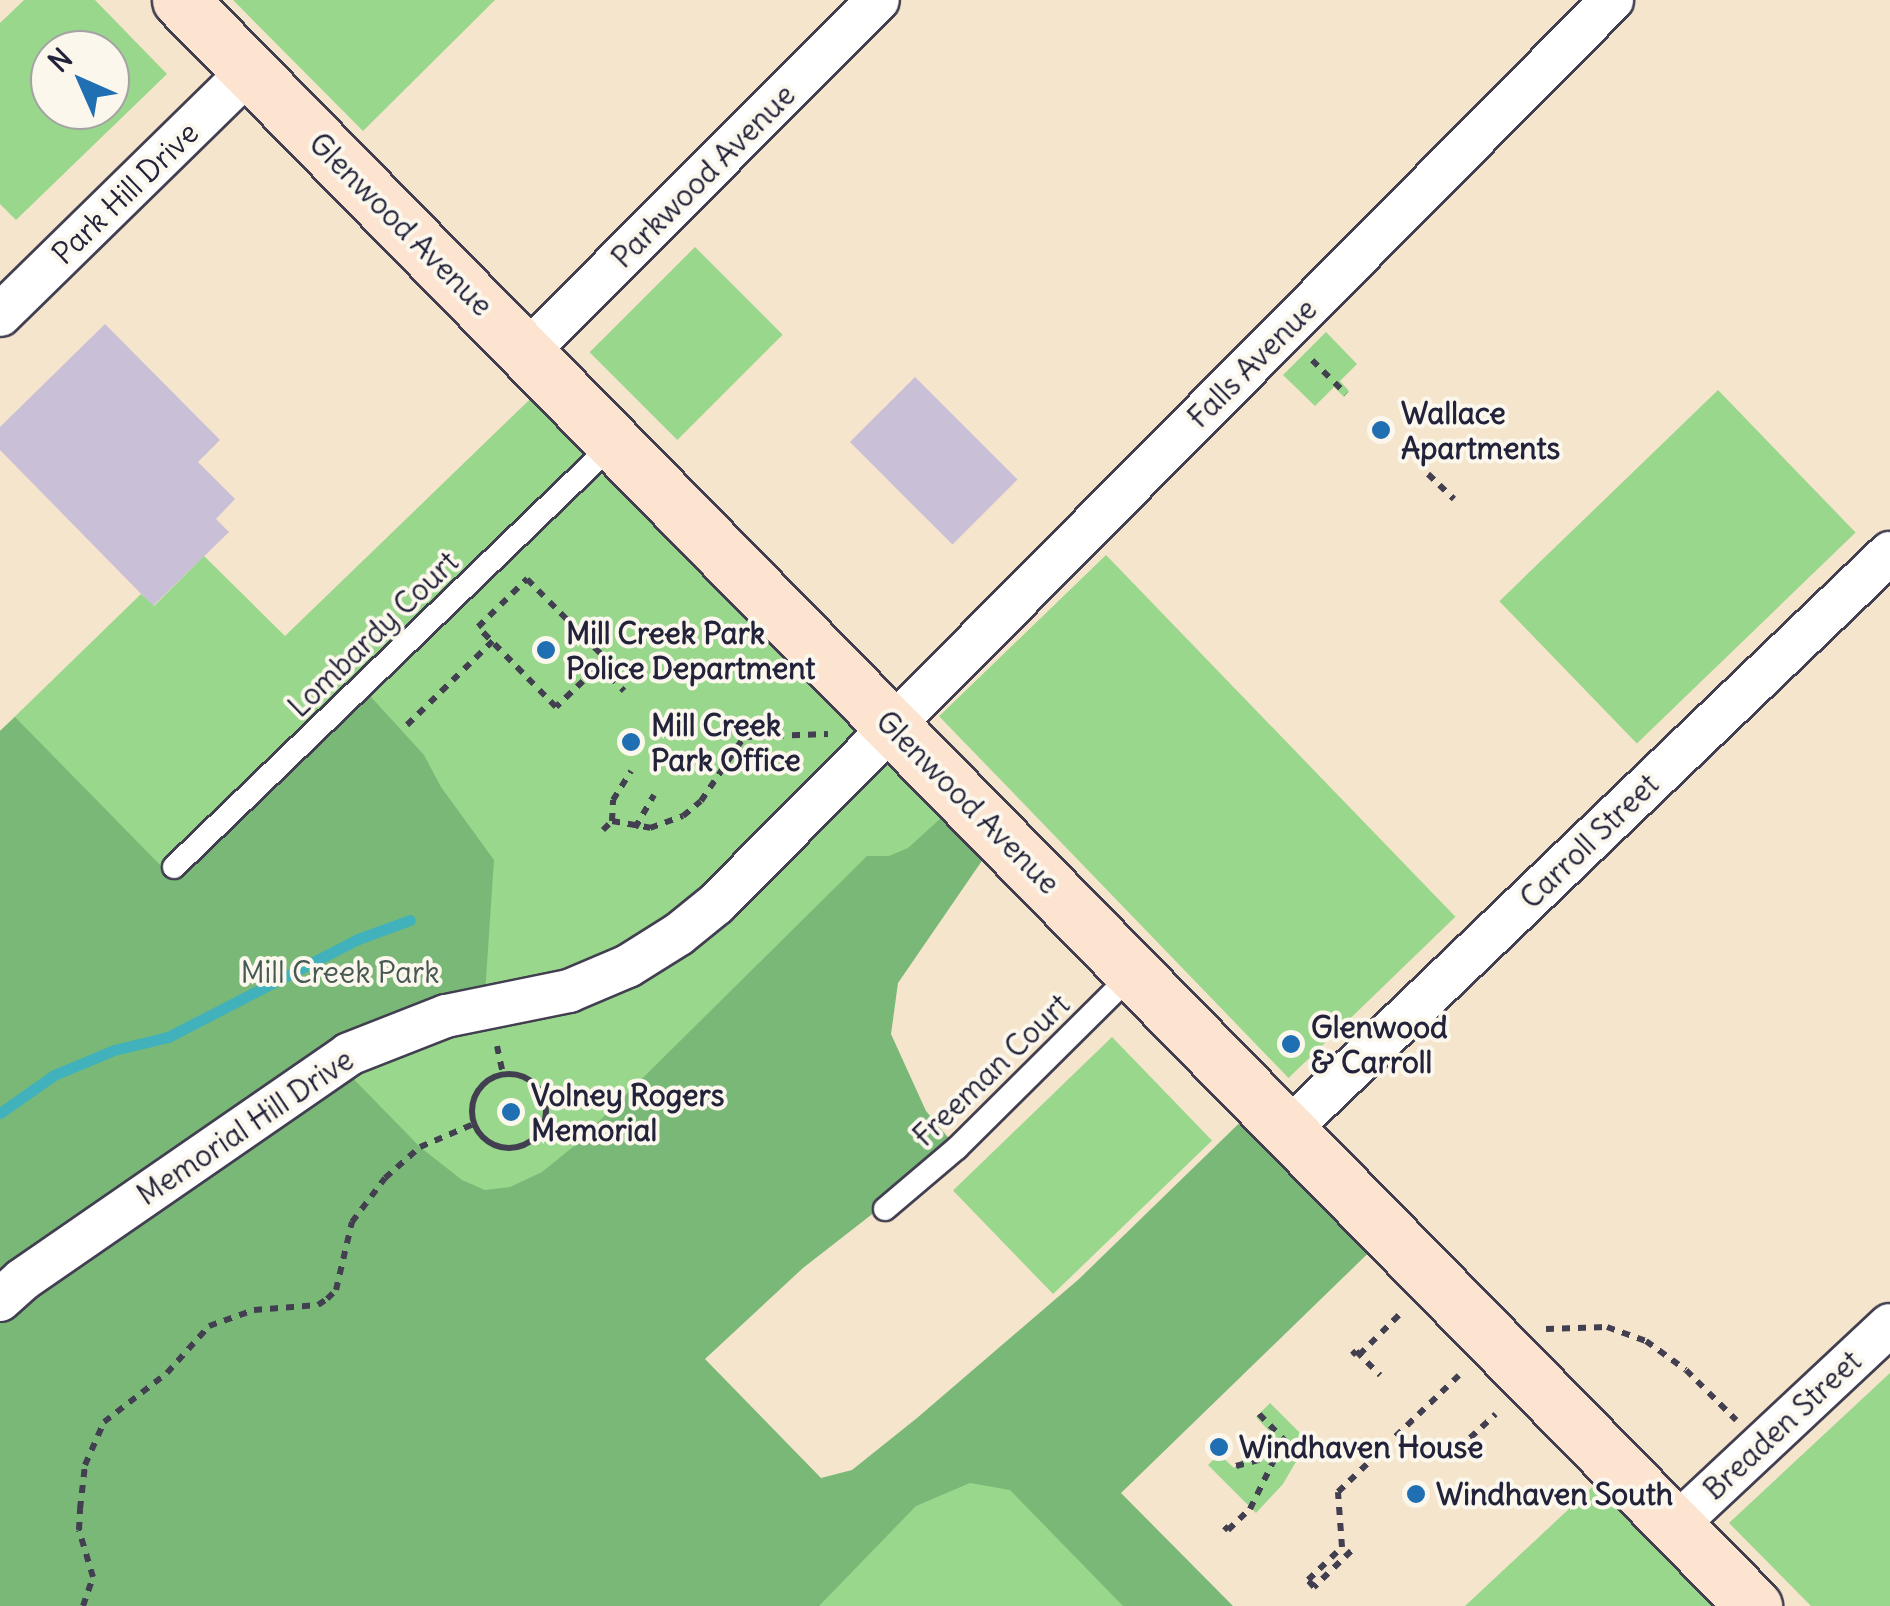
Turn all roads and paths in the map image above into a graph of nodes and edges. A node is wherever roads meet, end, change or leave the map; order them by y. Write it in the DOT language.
graph roads {
  1 [pos="180,0"];
  2 [pos="878,0"];
  3 [pos="1612,0"];
  4 [pos="250,71"];
  5 [pos="0,315"];
  6 [pos="527,352"];
  7 [pos="1305,353"];
  8 [pos="1346,394"];
  9 [pos="614,444"];
  10 [pos="1428,474"];
  11 [pos="1454,499"];
  12 [pos="1890,553"];
  13 [pos="495,638"];
  14 [pos="600,665"];
  15 [pos="624,691"];
  16 [pos="406,725"];
  17 [pos="892,726"];
  18 [pos="828,734"];
  19 [pos="691,759"];
  20 [pos="727,759"];
  21 [pos="631,771"];
  22 [pos="654,795"];
  23 [pos="612,822"];
  24 [pos="635,828"];
  25 [pos="603,830"];
  26 [pos="174,867"];
  27 [pos="1135,971"];
  28 [pos="498,1052"];
  29 [pos="503,1074"];
  30 [pos="474,1124"];
  31 [pos="1288,1130"];
  32 [pos="885,1209"];
  33 [pos="0,1300"];
  34 [pos="1400,1315"];
  35 [pos="1890,1325"];
  36 [pos="1478,1360"];
  37 [pos="1380,1375"];
  38 [pos="1259,1414"];
  39 [pos="1496,1414"];
  40 [pos="1470,1438"];
  41 [pos="1762,1445"];
  42 [pos="1276,1456"];
  43 [pos="1236,1466"];
  44 [pos="1224,1526"];
  45 [pos="1675,1526"];
  46 [pos="1351,1551"];
  47 [pos="83,1606"];
  48 [pos="1754,1606"];
  1 -- 4 [label="main road, Glenwood Avenue"];
  2 -- 6 [label="street, Parkwood Avenue"];
  3 -- 17 [label="street, Falls Avenue"];
  4 -- 5 [label="street, Park Hill Drive"];
  4 -- 6 [label="main road, Glenwood Avenue"];
  6 -- 9 [label="main road, Glenwood Avenue"];
  7 -- 8 [label="path"];
  9 -- 17 [label="main road, Glenwood Avenue"];
  9 -- 26 [label="lane, Lombardy Court"];
  10 -- 11 [label="path"];
  12 -- 31 [label="street, Carroll Street"];
  13 -- 14 [label="path"];
  13 -- 14 [label="path"];
  13 -- 16 [label="path"];
  14 -- 15 [label="path"];
  17 -- 27 [label="main road, Glenwood Avenue"];
  17 -- 33 [label="street, Memorial Hill Drive"];
  18 -- 20 [label="path"];
  19 -- 20 [label="path"];
  20 -- 24 [label="path"];
  21 -- 23 [label="path"];
  22 -- 24 [label="path"];
  23 -- 24 [label="path"];
  23 -- 25 [label="path"];
  27 -- 31 [label="main road, Glenwood Avenue"];
  27 -- 32 [label="lane, Freeman Court"];
  28 -- 29 [label="path"];
  29 -- 30 [label="path"];
  29 -- 30 [label="path"];
  30 -- 47 [label="path"];
  31 -- 36 [label="main road, Glenwood Avenue"];
  34 -- 37 [label="path"];
  35 -- 41 [label="street, Breaden Street"];
  36 -- 41 [label="path"];
  36 -- 45 [label="main road, Glenwood Avenue"];
  36 -- 46 [label="path"];
  38 -- 42 [label="path"];
  39 -- 40 [label="path"];
  41 -- 45 [label="street, Breaden Street"];
  42 -- 43 [label="path"];
  42 -- 44 [label="path"];
  45 -- 48 [label="main road, Glenwood Avenue"];
}
